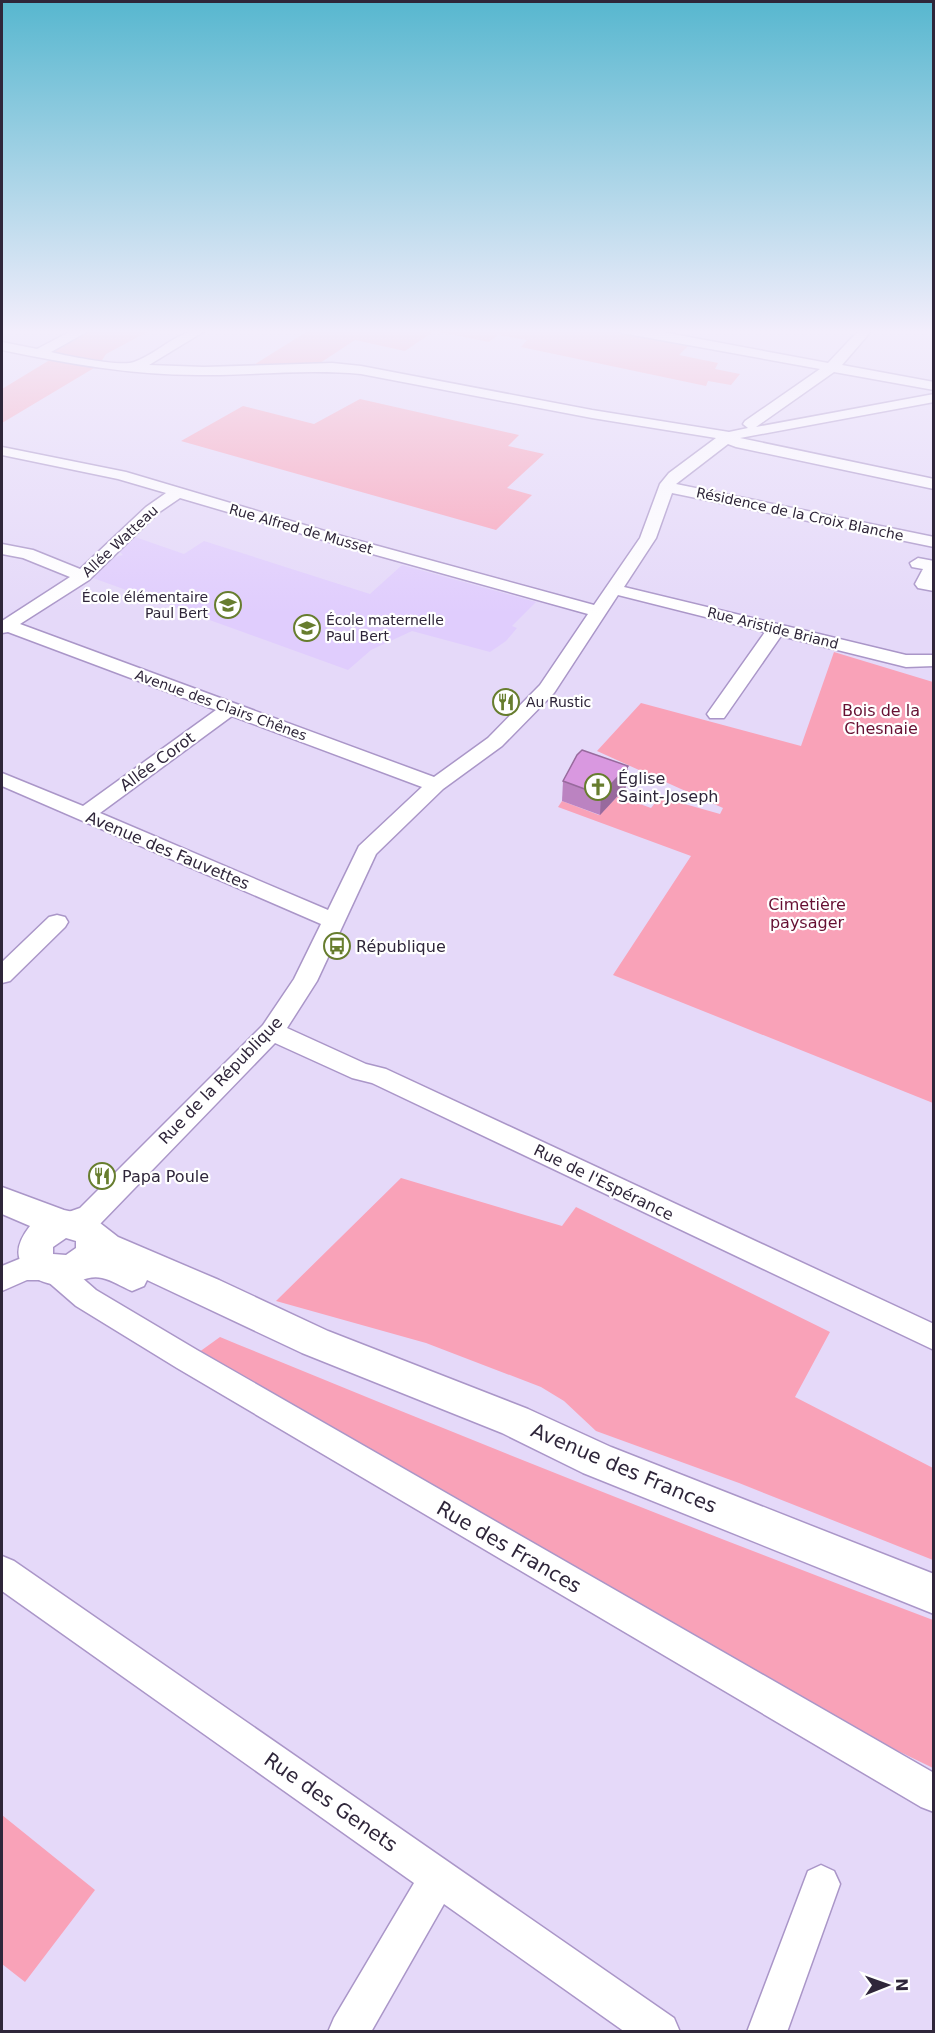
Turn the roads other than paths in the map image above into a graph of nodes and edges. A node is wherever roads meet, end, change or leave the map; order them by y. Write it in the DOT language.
graph roads {
  1 [pos="653,424"];
  2 [pos="794,424"];
  3 [pos="729,436"];
  4 [pos="2,451"];
  5 [pos="933,484"];
  6 [pos="666,487"];
  7 [pos="178,492"];
  8 [pos="891,526"];
  9 [pos="933,535"];
  10 [pos="933,542"];
  11 [pos="2,549"];
  12 [pos="918,562"];
  13 [pos="83,576"];
  14 [pos="933,586"];
  15 [pos="613,589"];
  16 [pos="600,612"];
  17 [pos="4,626"];
  18 [pos="777,628"];
  19 [pos="933,660"];
  20 [pos="230,708"];
  21 [pos="717,714"];
  22 [pos="2,779"];
  23 [pos="436,785"];
  24 [pos="84,815"];
  25 [pos="334,921"];
  26 [pos="57,922"];
  27 [pos="2,975"];
  28 [pos="272,1031"];
  29 [pos="2,1200"];
  30 [pos="2,1219"];
  31 [pos="51,1252"];
  32 [pos="933,1338"];
  33 [pos="2,1572"];
  34 [pos="933,1594"];
  35 [pos="933,1794"];
  36 [pos="439,1877"];
  37 [pos="821,1884"];
  38 [pos="348,2031"];
  39 [pos="660,2031"];
  40 [pos="767,2031"];
  1 -- 3 [label="street"];
  2 -- 3 [label="street"];
  3 -- 5 [label="street"];
  3 -- 6 [label="street, Rue de la République"];
  4 -- 7 [label="street, Rue Alfred de Musset"];
  6 -- 10 [label="street, Résidence de la Croix Blanche"];
  6 -- 15 [label="street, Rue de la République"];
  7 -- 13 [label="street, Allée Watteau"];
  7 -- 16 [label="street, Rue Alfred de Musset"];
  8 -- 9 [label="street"];
  11 -- 13 [label="street"];
  12 -- 14 [label="street"];
  13 -- 17 [label="street, Allée Watteau"];
  15 -- 16 [label="street, Rue de la République"];
  15 -- 18 [label="street, Rue Aristide Briand"];
  16 -- 23 [label="street, Rue de la République"];
  17 -- 20 [label="street, Avenue des Clairs Chênes"];
  18 -- 19 [label="street, Rue Aristide Briand"];
  18 -- 21 [label="street"];
  20 -- 23 [label="street, Avenue des Clairs Chênes"];
  20 -- 24 [label="street, Allée Corot"];
  22 -- 24 [label="street, Avenue des Fauvettes"];
  23 -- 25 [label="street, Rue de la République"];
  24 -- 25 [label="street, Avenue des Fauvettes"];
  25 -- 28 [label="street, Rue de la République"];
  26 -- 27 [label="street"];
  28 -- 31 [label="street, Rue de la République"];
  28 -- 32 [label="street, Rue de l'Espérance"];
  29 -- 31 [label="main road, Avenue des Frances"];
  30 -- 31 [label="main road, Avenue des Frances"];
  31 -- 34 [label="main road, Avenue des Frances"];
  31 -- 35 [label="street, Rue des Frances"];
  33 -- 36 [label="street, Rue des Genets"];
  36 -- 38 [label="street"];
  36 -- 39 [label="street, Rue des Genets"];
  37 -- 40 [label="street"];
}
